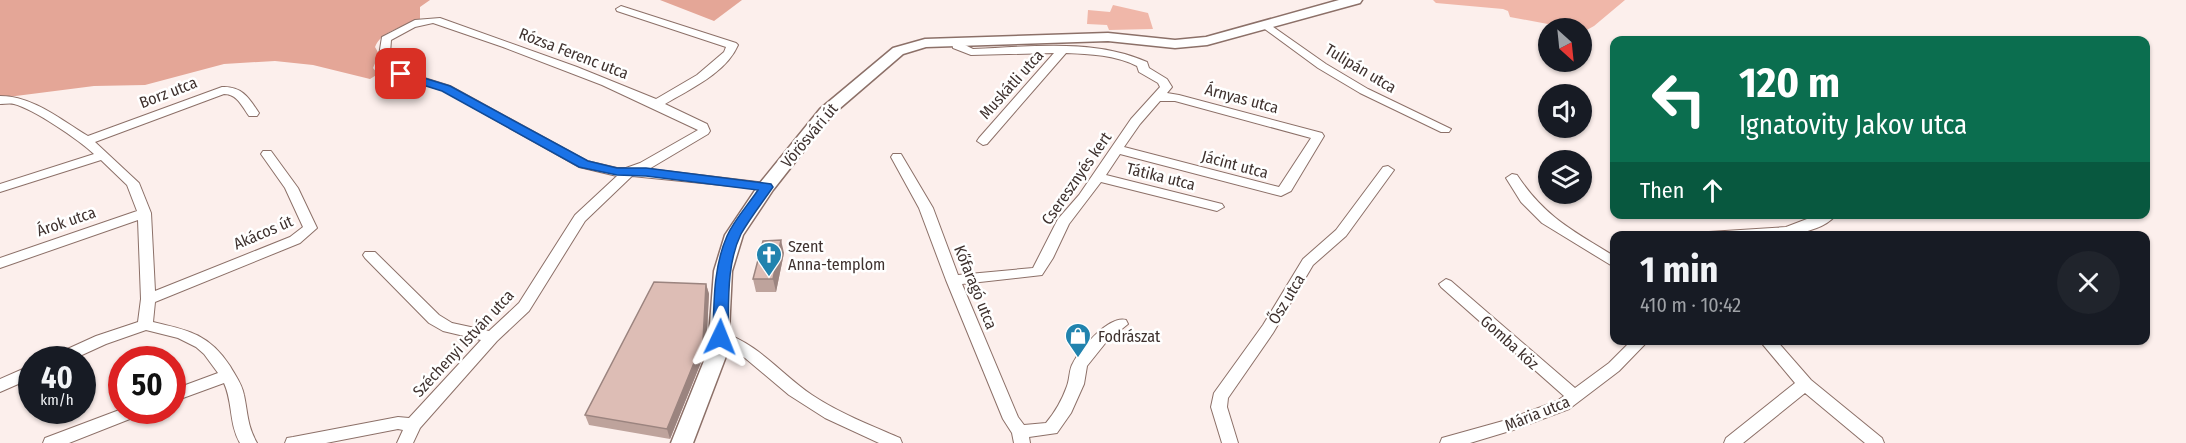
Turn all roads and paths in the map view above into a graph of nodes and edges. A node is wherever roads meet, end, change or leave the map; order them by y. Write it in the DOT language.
graph roads {
  1 [pos="1355,0"];
  2 [pos="621,9"];
  3 [pos="1266,25"];
  4 [pos="957,42"];
  5 [pos="1064,49"];
  6 [pos="1158,97"];
  7 [pos="0,100"];
  8 [pos="658,103"];
  9 [pos="253,113"];
  10 [pos="704,127"];
  11 [pos="1445,129"];
  12 [pos="1318,136"];
  13 [pos="87,141"];
  14 [pos="983,141"];
  15 [pos="1117,150"];
  16 [pos="267,154"];
  17 [pos="101,156"];
  18 [pos="897,157"];
  19 [pos="1388,170"];
  20 [pos="630,171"];
  21 [pos="1097,177"];
  22 [pos="1512,178"];
  23 [pos="766,187"];
  24 [pos="0,189"];
  25 [pos="1217,207"];
  26 [pos="144,213"];
  27 [pos="1824,219"];
  28 [pos="1779,231"];
  29 [pos="369,255"];
  30 [pos="1610,259"];
  31 [pos="0,263"];
  32 [pos="953,280"];
  33 [pos="1446,284"];
  34 [pos="148,299"];
  35 [pos="1121,324"];
  36 [pos="145,325"];
  37 [pos="492,337"];
  38 [pos="720,337"];
  39 [pos="1636,345"];
  40 [pos="1771,345"];
  41 [pos="88,346"];
  42 [pos="228,376"];
  43 [pos="18,378"];
  44 [pos="1804,384"];
  45 [pos="0,386"];
  46 [pos="186,391"];
  47 [pos="1576,397"];
  48 [pos="108,421"];
  49 [pos="413,425"];
  50 [pos="1053,436"];
  51 [pos="1021,438"];
  52 [pos="51,443"];
  53 [pos="249,443"];
  54 [pos="293,443"];
  55 [pos="405,443"];
  56 [pos="682,443"];
  57 [pos="894,443"];
  58 [pos="1230,443"];
  59 [pos="1448,443"];
  60 [pos="1732,443"];
  61 [pos="1876,443"];
  1 -- 3 [label="main road, Vörösvári út"];
  2 -- 8 [label="street"];
  3 -- 4 [label="main road, Vörösvári út"];
  3 -- 11 [label="street, Tulipán utca"];
  4 -- 5 [label="street"];
  4 -- 23 [label="main road, Vörösvári út"];
  5 -- 6 [label="street"];
  5 -- 14 [label="street, Muskátli utca"];
  6 -- 12 [label="street, Árnyas utca"];
  6 -- 15 [label="street, Cseresznyés kert"];
  7 -- 13 [label="street"];
  8 -- 10 [label="street, Rózsa Ferenc utca"];
  8 -- 20 [label="street, Rózsa Ferenc utca"];
  9 -- 13 [label="street, Borz utca"];
  10 -- 20 [label="street, Széchenyi István utca"];
  12 -- 15 [label="street, Jácint utca"];
  13 -- 17 [label="street"];
  15 -- 21 [label="street, Cseresznyés kert"];
  16 -- 34 [label="street, Akácos út"];
  17 -- 24 [label="street"];
  17 -- 26 [label="street"];
  18 -- 32 [label="street, Kőfaragó utca"];
  19 -- 58 [label="street, Ősz utca"];
  20 -- 23 [label="street"];
  20 -- 37 [label="street, Széchenyi István utca"];
  21 -- 25 [label="street, Tátika utca"];
  21 -- 32 [label="street, Cseresznyés kert"];
  22 -- 30 [label="street"];
  23 -- 38 [label="main road, Vörösvári út"];
  26 -- 31 [label="street, Árok utca"];
  26 -- 34 [label="street"];
  27 -- 28 [label="street"];
  29 -- 37 [label="street"];
  32 -- 51 [label="street, Kőfaragó utca"];
  33 -- 47 [label="street, Gomba köz"];
  34 -- 36 [label="street"];
  35 -- 50 [label="street"];
  36 -- 41 [label="street"];
  36 -- 42 [label="street"];
  37 -- 49 [label="street, Széchenyi István utca"];
  38 -- 56 [label="main road, Vörösvári út"];
  38 -- 57 [label="street"];
  39 -- 47 [label="street, Mária utca"];
  40 -- 44 [label="street"];
  42 -- 46 [label="street"];
  42 -- 53 [label="street"];
  43 -- 45 [label="street"];
  44 -- 60 [label="street"];
  44 -- 61 [label="street"];
  47 -- 59 [label="street, Mária utca"];
  48 -- 52 [label="street"];
  49 -- 54 [label="street"];
  49 -- 55 [label="street, Széchenyi István utca"];
  50 -- 51 [label="street"];
}
